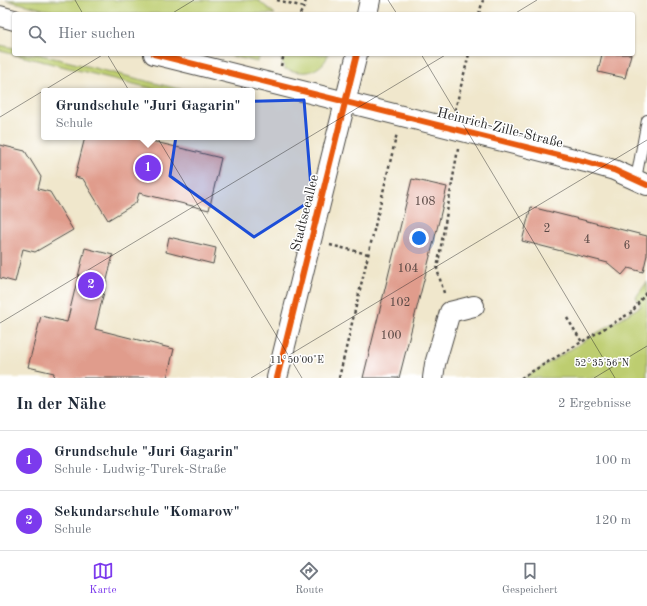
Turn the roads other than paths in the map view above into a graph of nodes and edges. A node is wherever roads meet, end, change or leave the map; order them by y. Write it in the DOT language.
graph roads {
  1 [pos="370,0"];
  2 [pos="367,12"];
  3 [pos="0,16"];
  4 [pos="12,19"];
  5 [pos="162,56"];
  6 [pos="356,56"];
  7 [pos="345,101"];
  8 [pos="647,120"];
  9 [pos="642,182"];
  10 [pos="474,306"];
  11 [pos="277,378"];
  12 [pos="433,378"];
  1 -- 2 [label="street"];
  3 -- 4 [label="street"];
  5 -- 7 [label="street, Heinrich-Zille-Straße"];
  6 -- 7 [label="street, Stadtseeallee"];
  7 -- 9 [label="street, Heinrich-Zille-Straße"];
  7 -- 11 [label="street, Stadtseeallee"];
  8 -- 9 [label="lane"];
  10 -- 12 [label="street"];
}
